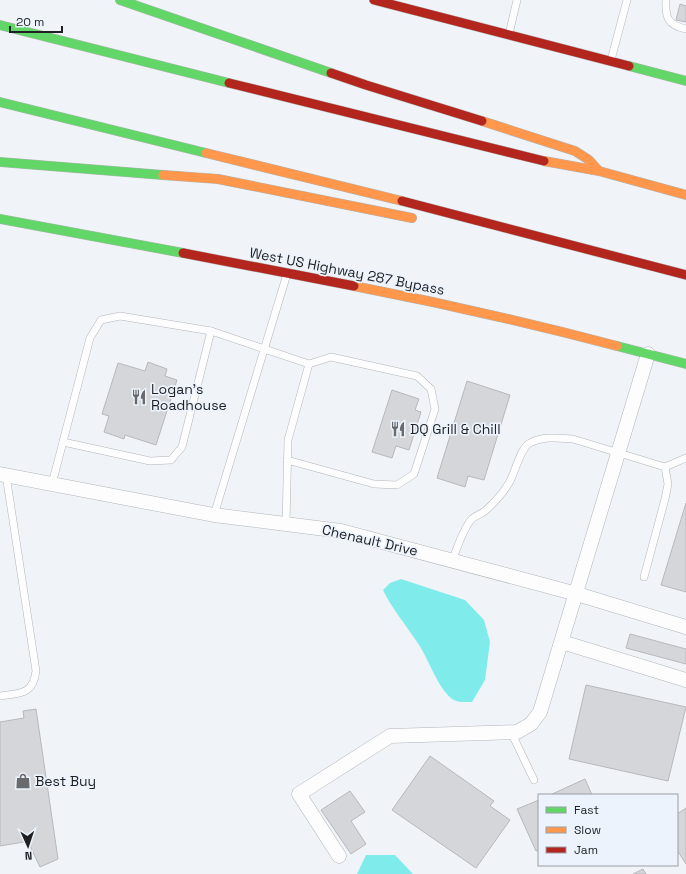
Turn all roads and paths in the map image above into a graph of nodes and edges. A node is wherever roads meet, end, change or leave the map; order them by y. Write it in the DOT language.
graph roads {
  1 [pos="120,0"];
  2 [pos="374,0"];
  3 [pos="517,0"];
  4 [pos="627,0"];
  5 [pos="666,0"];
  6 [pos="0,24"];
  7 [pos="686,29"];
  8 [pos="509,35"];
  9 [pos="610,62"];
  10 [pos="686,81"];
  11 [pos="0,102"];
  12 [pos="0,162"];
  13 [pos="599,171"];
  14 [pos="686,195"];
  15 [pos="0,219"];
  16 [pos="423,220"];
  17 [pos="492,224"];
  18 [pos="458,225"];
  19 [pos="287,273"];
  20 [pos="686,275"];
  21 [pos="211,331"];
  22 [pos="264,349"];
  23 [pos="648,354"];
  24 [pos="309,364"];
  25 [pos="686,364"];
  26 [pos="63,442"];
  27 [pos="618,454"];
  28 [pos="686,458"];
  29 [pos="287,460"];
  30 [pos="665,467"];
  31 [pos="3,474"];
  32 [pos="52,484"];
  33 [pos="214,515"];
  34 [pos="286,524"];
  35 [pos="452,561"];
  36 [pos="644,577"];
  37 [pos="577,594"];
  38 [pos="686,627"];
  39 [pos="562,642"];
  40 [pos="686,680"];
  41 [pos="0,696"];
  42 [pos="511,732"];
  43 [pos="534,780"];
  44 [pos="339,856"];
  1 -- 13 [label="main road"];
  2 -- 8 [label="main road"];
  3 -- 8 [label="lane"];
  4 -- 9 [label="lane"];
  5 -- 7 [label="lane"];
  6 -- 13 [label="main road"];
  8 -- 9 [label="main road"];
  9 -- 10 [label="main road"];
  11 -- 17 [label="main road"];
  12 -- 16 [label="main road"];
  13 -- 14 [label="main road"];
  15 -- 19 [label="main road, West US Highway 287 Bypass"];
  17 -- 18 [label="main road"];
  17 -- 20 [label="main road"];
  19 -- 22 [label="lane"];
  19 -- 23 [label="main road, West US Highway 287 Bypass"];
  21 -- 22 [label="lane"];
  21 -- 26 [label="lane"];
  21 -- 26 [label="lane"];
  22 -- 24 [label="lane"];
  22 -- 33 [label="lane"];
  23 -- 25 [label="main road, West US Highway 287 Bypass"];
  23 -- 27 [label="street"];
  24 -- 29 [label="lane"];
  24 -- 29 [label="lane"];
  26 -- 32 [label="lane"];
  27 -- 30 [label="lane"];
  27 -- 35 [label="lane"];
  27 -- 37 [label="street"];
  28 -- 30 [label="lane"];
  29 -- 34 [label="lane"];
  30 -- 36 [label="lane"];
  31 -- 32 [label="street, Chenault Drive"];
  31 -- 41 [label="lane"];
  32 -- 33 [label="street, Chenault Drive"];
  33 -- 34 [label="street, Chenault Drive"];
  34 -- 35 [label="street, Chenault Drive"];
  35 -- 37 [label="street, Chenault Drive"];
  37 -- 38 [label="street, Chenault Drive"];
  37 -- 39 [label="street"];
  39 -- 40 [label="street"];
  39 -- 42 [label="street"];
  42 -- 43 [label="lane"];
  42 -- 44 [label="street"];
}
